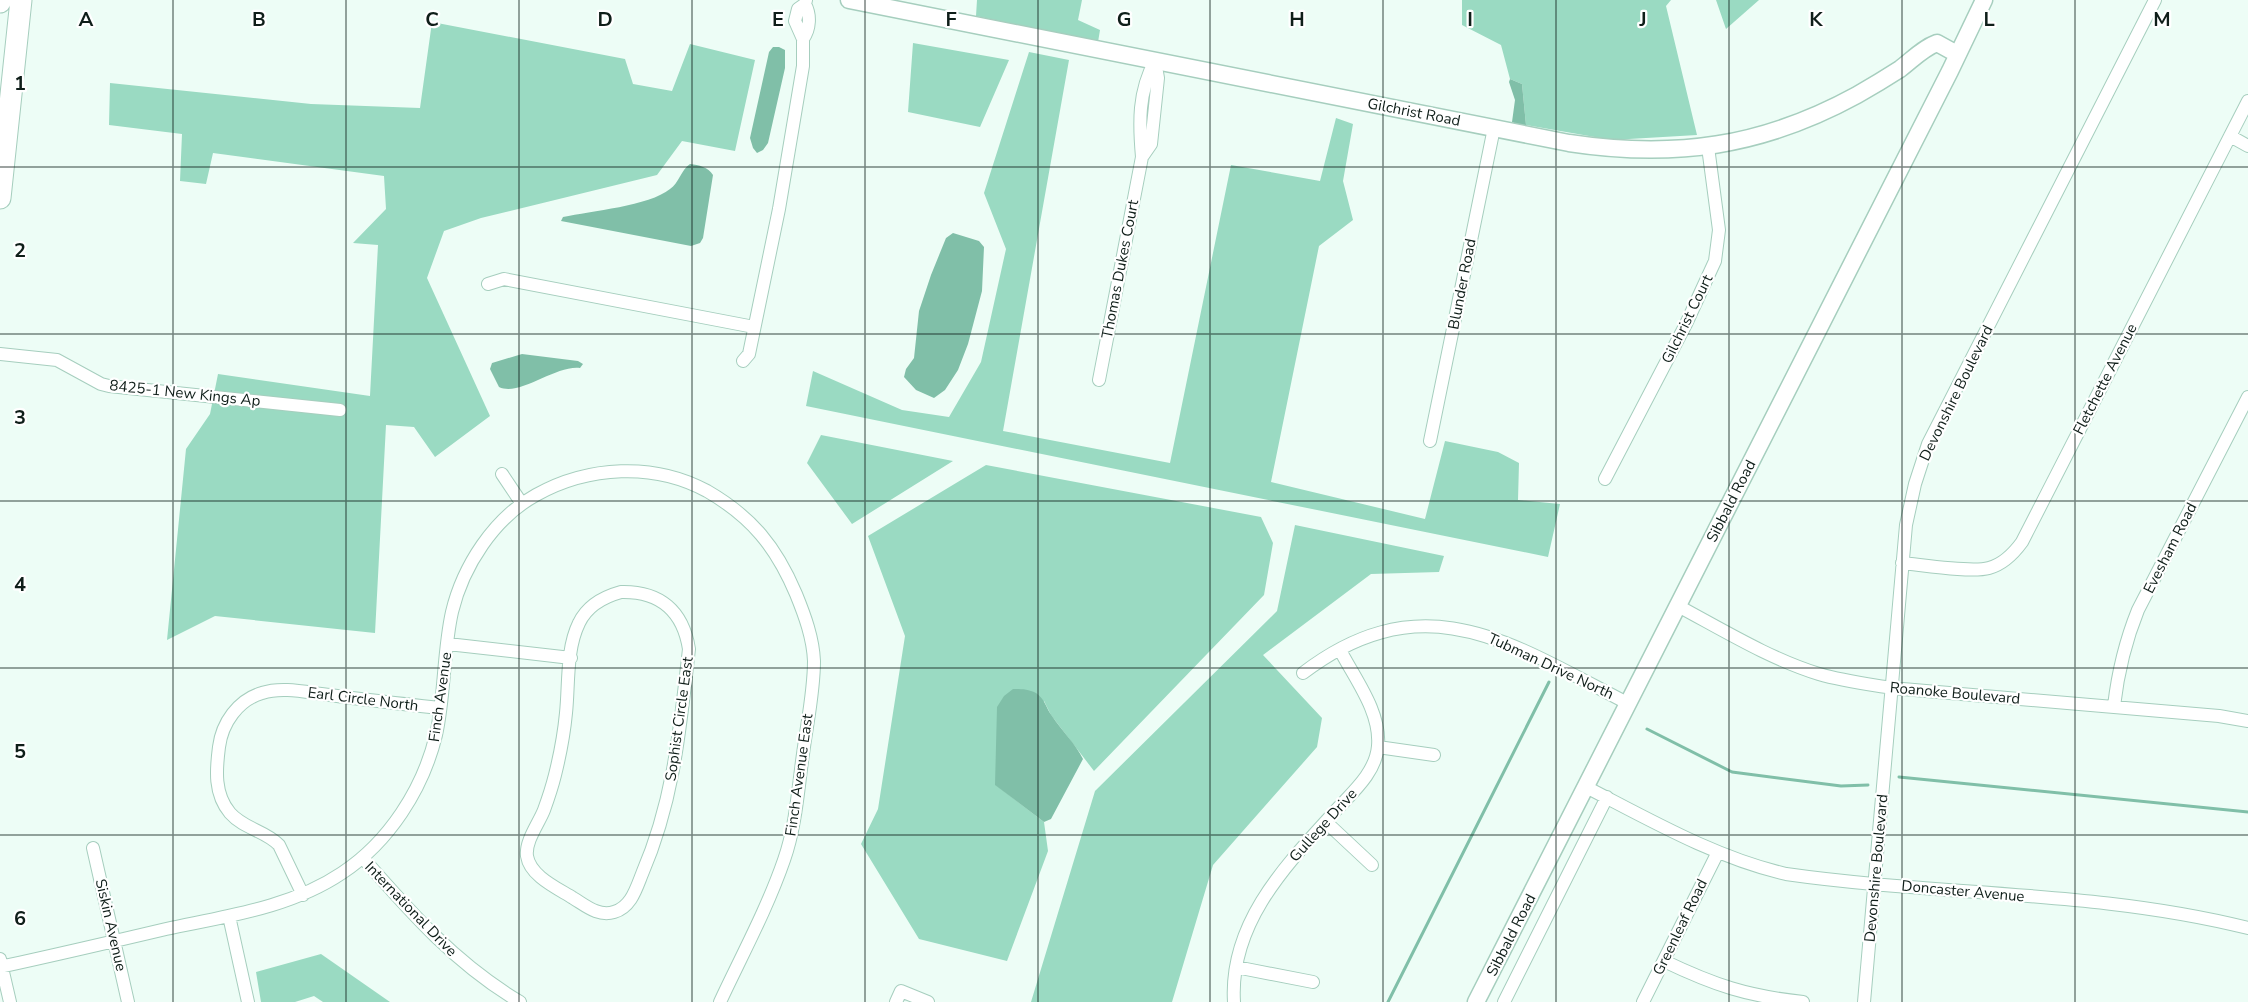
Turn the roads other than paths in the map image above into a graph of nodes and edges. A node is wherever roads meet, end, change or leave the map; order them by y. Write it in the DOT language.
graph roads {
  1 [pos="21,0"];
  2 [pos="849,0"];
  3 [pos="1984,0"];
  4 [pos="2155,0"];
  5 [pos="806,2"];
  6 [pos="1958,54"];
  7 [pos="1155,61"];
  8 [pos="2248,101"];
  9 [pos="1494,128"];
  10 [pos="2230,136"];
  11 [pos="2248,146"];
  12 [pos="1708,147"];
  13 [pos="0,198"];
  14 [pos="488,284"];
  15 [pos="754,327"];
  16 [pos="0,354"];
  17 [pos="743,361"];
  18 [pos="1099,380"];
  19 [pos="2248,397"];
  20 [pos="340,410"];
  21 [pos="1431,441"];
  22 [pos="502,474"];
  23 [pos="1605,479"];
  24 [pos="522,504"];
  25 [pos="1902,563"];
  26 [pos="788,574"];
  27 [pos="1678,606"];
  28 [pos="448,644"];
  29 [pos="1340,650"];
  30 [pos="571,658"];
  31 [pos="1303,673"];
  32 [pos="1892,688"];
  33 [pos="1629,704"];
  34 [pos="2114,706"];
  35 [pos="440,708"];
  36 [pos="2248,721"];
  37 [pos="1378,747"];
  38 [pos="1434,755"];
  39 [pos="1586,787"];
  40 [pos="1607,797"];
  41 [pos="1326,822"];
  42 [pos="93,848"];
  43 [pos="1718,852"];
  44 [pos="363,858"];
  45 [pos="1372,865"];
  46 [pos="1874,883"];
  47 [pos="303,895"];
  48 [pos="229,916"];
  49 [pos="2248,928"];
  50 [pos="114,941"];
  51 [pos="1664,961"];
  52 [pos="1,964"];
  53 [pos="1236,967"];
  54 [pos="1313,982"];
  55 [pos="924,1001"];
  56 [pos="10,1002"];
  57 [pos="128,1002"];
  58 [pos="248,1002"];
  59 [pos="519,1002"];
  60 [pos="720,1002"];
  61 [pos="896,1002"];
  62 [pos="1234,1002"];
  63 [pos="1476,1002"];
  64 [pos="1504,1002"];
  65 [pos="1643,1002"];
  66 [pos="1803,1002"];
  67 [pos="1864,1002"];
  1 -- 13 [label="highway"];
  2 -- 7 [label="street, Gilchrist Road"];
  3 -- 6 [label="street, Sibbald Road"];
  4 -- 25 [label="street, Devonshire Boulevard"];
  5 -- 15 [label="street"];
  6 -- 12 [label="street, Gilchrist Road"];
  6 -- 27 [label="street, Sibbald Road"];
  7 -- 9 [label="street, Gilchrist Road"];
  7 -- 18 [label="street, Thomas Dukes Court"];
  8 -- 10 [label="street, Fletchette Avenue"];
  9 -- 12 [label="street, Gilchrist Road"];
  9 -- 21 [label="street, Blunder Road"];
  10 -- 11 [label="street"];
  10 -- 25 [label="street, Fletchette Avenue"];
  12 -- 23 [label="street, Gilchrist Court"];
  14 -- 15 [label="street"];
  15 -- 17 [label="street"];
  16 -- 20 [label="street, 8425-1 New Kings Ap"];
  19 -- 34 [label="street, Evesham Road"];
  22 -- 24 [label="street"];
  24 -- 26 [label="street, Finch Avenue"];
  24 -- 28 [label="street, Finch Avenue"];
  25 -- 32 [label="street, Devonshire Boulevard"];
  26 -- 60 [label="street, Finch Avenue East"];
  27 -- 32 [label="street, Roanoke Boulevard"];
  27 -- 33 [label="street, Sibbald Road"];
  28 -- 30 [label="street"];
  28 -- 35 [label="street, Finch Avenue"];
  29 -- 31 [label="street, Tubman Drive North"];
  29 -- 33 [label="street, Tubman Drive North"];
  29 -- 37 [label="street, Gullege Drive"];
  30 -- 30 [label="street, Sophist Circle East"];
  32 -- 34 [label="street, Roanoke Boulevard"];
  32 -- 46 [label="street, Devonshire Boulevard"];
  33 -- 39 [label="street, Sibbald Road"];
  34 -- 36 [label="street, Roanoke Boulevard"];
  35 -- 44 [label="street, Finch Avenue"];
  35 -- 47 [label="street, Earl Circle North"];
  37 -- 38 [label="street"];
  37 -- 41 [label="street, Gullege Drive"];
  39 -- 40 [label="street, Doncaster Avenue"];
  39 -- 63 [label="street, Sibbald Road"];
  40 -- 43 [label="street, Doncaster Avenue"];
  40 -- 64 [label="street"];
  41 -- 45 [label="street"];
  41 -- 53 [label="street, Gullege Drive"];
  42 -- 50 [label="street, Siskin Avenue"];
  43 -- 46 [label="street, Doncaster Avenue"];
  43 -- 51 [label="street, Greenleaf Road"];
  44 -- 47 [label="street, Finch Avenue"];
  44 -- 59 [label="street, International Drive"];
  46 -- 49 [label="street, Doncaster Avenue"];
  46 -- 67 [label="street, Devonshire Boulevard"];
  47 -- 48 [label="street, Finch Avenue"];
  48 -- 50 [label="street, Finch Avenue"];
  48 -- 58 [label="street"];
  50 -- 52 [label="street, Finch Avenue"];
  50 -- 57 [label="street, Siskin Avenue"];
  51 -- 65 [label="street, Greenleaf Road"];
  51 -- 66 [label="street"];
  52 -- 56 [label="street"];
  53 -- 54 [label="street"];
  53 -- 62 [label="street, Gullege Drive"];
  55 -- 61 [label="street"];
}
